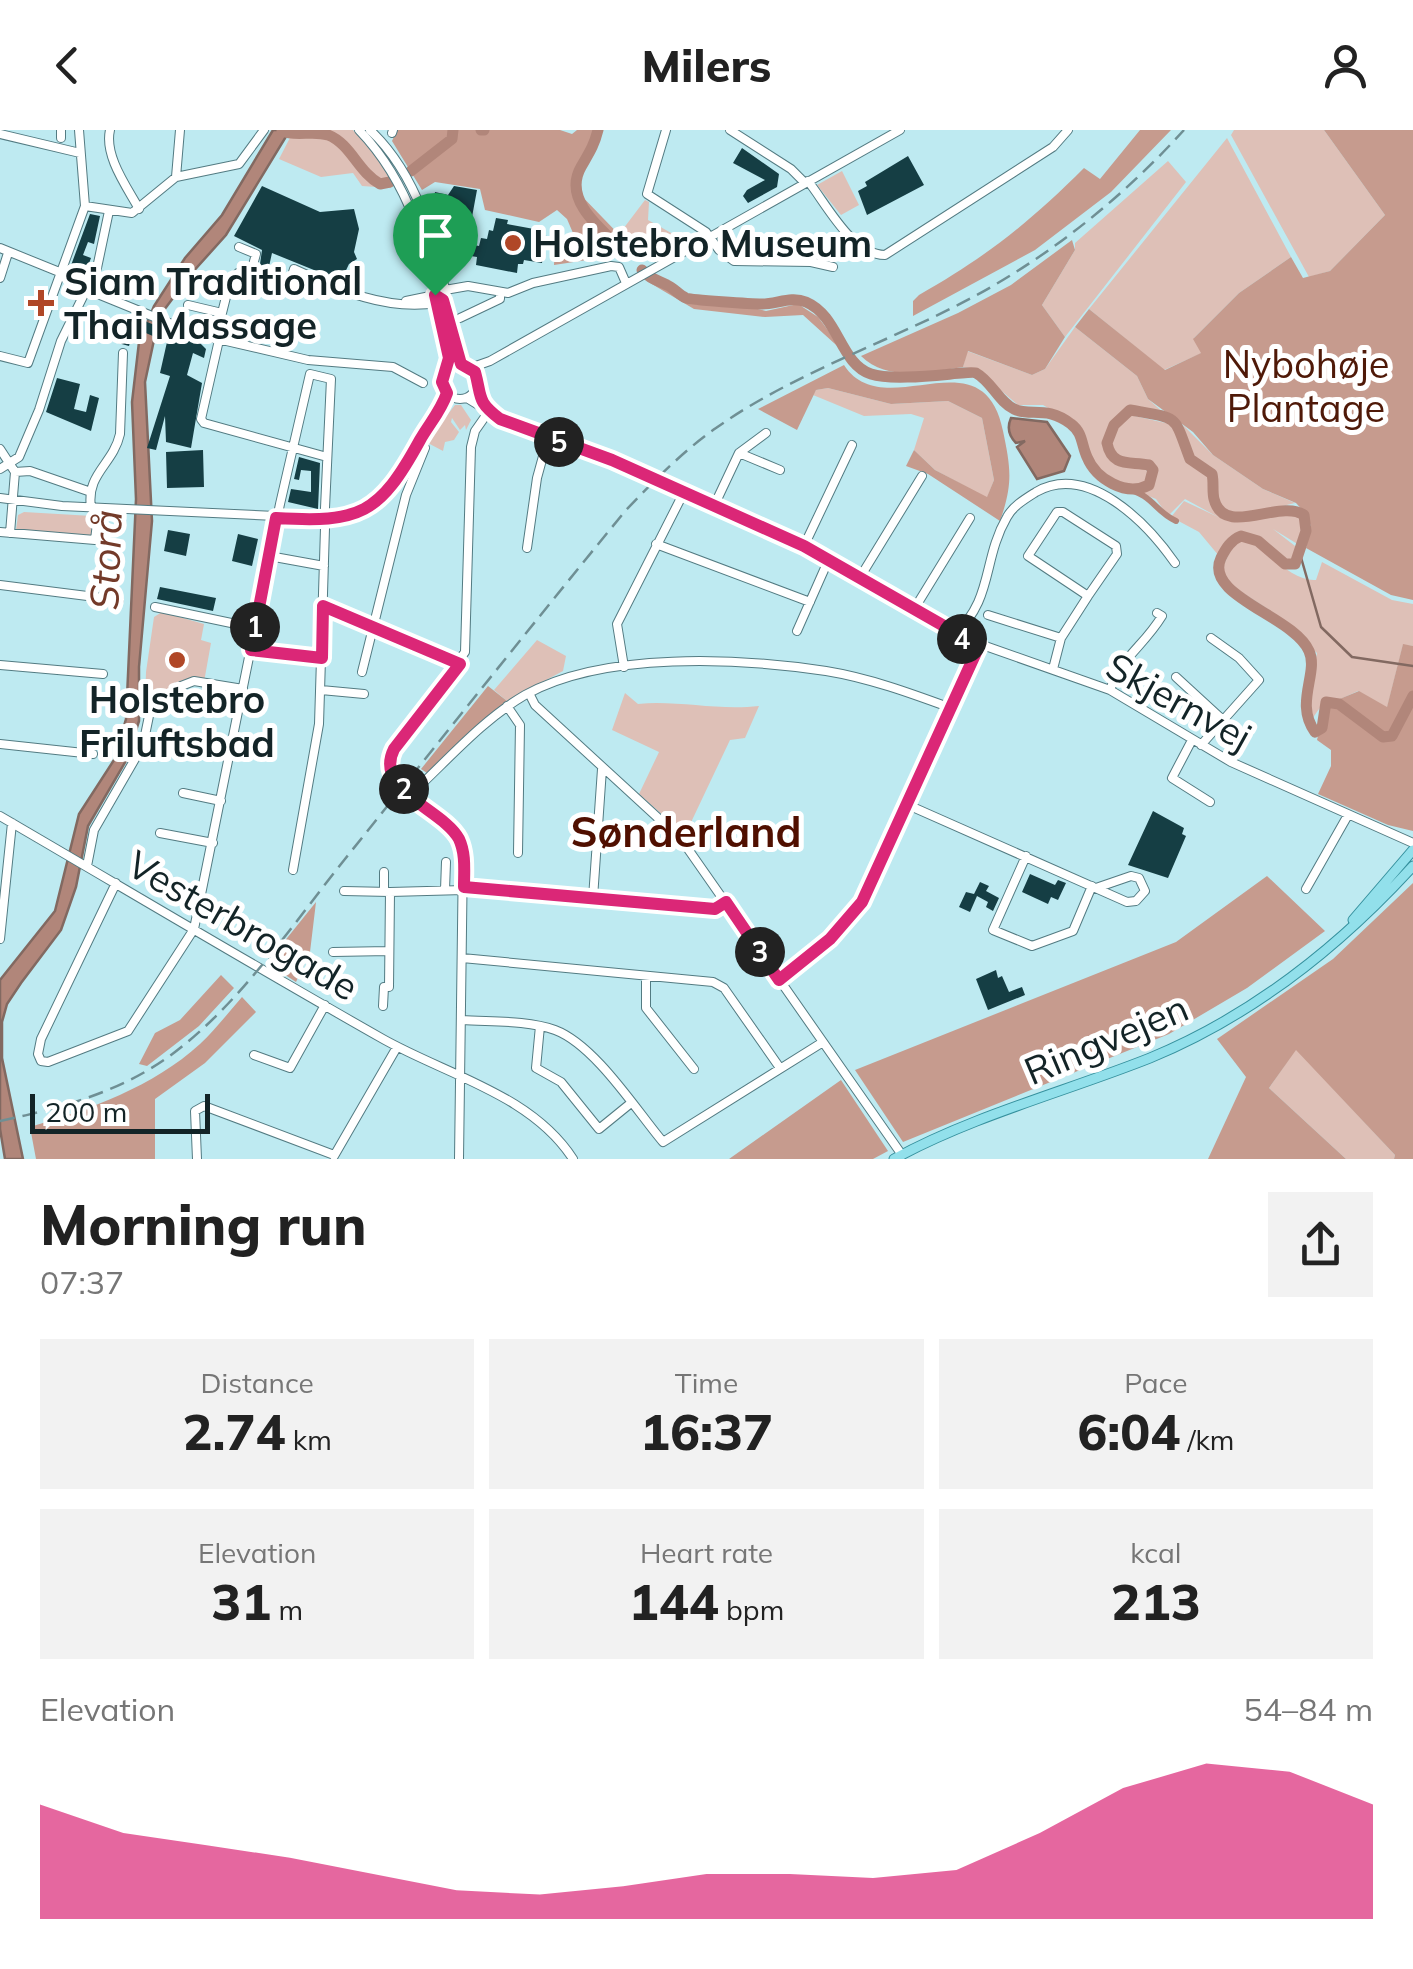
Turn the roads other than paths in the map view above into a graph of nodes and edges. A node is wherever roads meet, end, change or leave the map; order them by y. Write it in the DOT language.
graph roads {
  1 [pos="79,130"];
  2 [pos="110,130"];
  3 [pos="180,130"];
  4 [pos="264,130"];
  5 [pos="359,130"];
  6 [pos="370,130"];
  7 [pos="666,130"];
  8 [pos="730,130"];
  9 [pos="900,130"];
  10 [pos="1068,130"];
  11 [pos="886,133"];
  12 [pos="0,134"];
  13 [pos="60,140"];
  14 [pos="80,153"];
  15 [pos="176,177"];
  16 [pos="804,184"];
  17 [pos="84,206"];
  18 [pos="139,208"];
  19 [pos="108,211"];
  20 [pos="709,237"];
  21 [pos="239,247"];
  22 [pos="4,250"];
  23 [pos="833,267"];
  24 [pos="60,273"];
  25 [pos="250,276"];
  26 [pos="0,278"];
  27 [pos="626,284"];
  28 [pos="88,290"];
  29 [pos="500,294"];
  30 [pos="439,296"];
  31 [pos="188,305"];
  32 [pos="460,318"];
  33 [pos="38,335"];
  34 [pos="218,340"];
  35 [pos="61,343"];
  36 [pos="123,353"];
  37 [pos="0,356"];
  38 [pos="27,364"];
  39 [pos="449,368"];
  40 [pos="51,371"];
  41 [pos="423,383"];
  42 [pos="469,384"];
  43 [pos="447,393"];
  44 [pos="487,409"];
  45 [pos="440,411"];
  46 [pos="766,432"];
  47 [pos="548,438"];
  48 [pos="292,446"];
  49 [pos="852,446"];
  50 [pos="0,448"];
  51 [pos="426,448"];
  52 [pos="739,452"];
  53 [pos="327,457"];
  54 [pos="10,462"];
  55 [pos="0,468"];
  56 [pos="780,470"];
  57 [pos="15,472"];
  58 [pos="922,476"];
  59 [pos="88,491"];
  60 [pos="684,492"];
  61 [pos="0,498"];
  62 [pos="13,502"];
  63 [pos="0,506"];
  64 [pos="714,506"];
  65 [pos="91,508"];
  66 [pos="325,508"];
  67 [pos="276,518"];
  68 [pos="970,518"];
  69 [pos="96,523"];
  70 [pos="325,528"];
  71 [pos="5,532"];
  72 [pos="656,544"];
  73 [pos="804,546"];
  74 [pos="527,548"];
  75 [pos="269,556"];
  76 [pos="828,561"];
  77 [pos="1175,563"];
  78 [pos="324,566"];
  79 [pos="858,578"];
  80 [pos="0,586"];
  81 [pos="1088,596"];
  82 [pos="119,600"];
  83 [pos="810,602"];
  84 [pos="323,606"];
  85 [pos="155,607"];
  86 [pos="913,611"];
  87 [pos="1157,613"];
  88 [pos="988,615"];
  89 [pos="372,627"];
  90 [pos="255,628"];
  91 [pos="796,632"];
  92 [pos="954,635"];
  93 [pos="1061,638"];
  94 [pos="1211,638"];
  95 [pos="979,646"];
  96 [pos="251,650"];
  97 [pos="322,658"];
  98 [pos="460,664"];
  99 [pos="0,665"];
  100 [pos="624,667"];
  101 [pos="1053,669"];
  102 [pos="362,672"];
  103 [pos="103,674"];
  104 [pos="1176,677"];
  105 [pos="176,688"];
  106 [pos="243,689"];
  107 [pos="321,690"];
  108 [pos="1110,690"];
  109 [pos="529,693"];
  110 [pos="364,694"];
  111 [pos="507,706"];
  112 [pos="950,708"];
  113 [pos="150,711"];
  114 [pos="1226,722"];
  115 [pos="1196,743"];
  116 [pos="0,744"];
  117 [pos="94,754"];
  118 [pos="602,769"];
  119 [pos="182,793"];
  120 [pos="410,795"];
  121 [pos="221,801"];
  122 [pos="1210,802"];
  123 [pos="908,805"];
  124 [pos="1348,815"];
  125 [pos="0,816"];
  126 [pos="12,822"];
  127 [pos="160,833"];
  128 [pos="1413,842"];
  129 [pos="213,843"];
  130 [pos="1413,850"];
  131 [pos="518,853"];
  132 [pos="1026,856"];
  133 [pos="446,862"];
  134 [pos="1413,862"];
  135 [pos="87,866"];
  136 [pos="293,870"];
  137 [pos="384,872"];
  138 [pos="116,883"];
  139 [pos="1094,887"];
  140 [pos="464,888"];
  141 [pos="1306,889"];
  142 [pos="445,890"];
  143 [pos="344,891"];
  144 [pos="387,892"];
  145 [pos="593,898"];
  146 [pos="726,902"];
  147 [pos="194,929"];
  148 [pos="0,939"];
  149 [pos="1326,948"];
  150 [pos="389,951"];
  151 [pos="333,952"];
  152 [pos="462,958"];
  153 [pos="646,976"];
  154 [pos="779,980"];
  155 [pos="326,1005"];
  156 [pos="383,1006"];
  157 [pos="462,1020"];
  158 [pos="540,1026"];
  159 [pos="823,1042"];
  160 [pos="397,1047"];
  161 [pos="254,1055"];
  162 [pos="694,1068"];
  163 [pos="780,1068"];
  164 [pos="460,1078"];
  165 [pos="630,1103"];
  166 [pos="334,1157"];
  167 [pos="898,1157"];
  168 [pos="197,1159"];
  169 [pos="459,1159"];
  170 [pos="573,1159"];
  1 -- 14 [label="street"];
  2 -- 18 [label="street"];
  3 -- 15 [label="street"];
  4 -- 15 [label="street"];
  5 -- 30 [label="street"];
  6 -- 30 [label="street"];
  7 -- 20 [label="street"];
  8 -- 16 [label="street"];
  9 -- 11 [label="street"];
  10 -- 16 [label="street"];
  11 -- 16 [label="street"];
  12 -- 13 [label="street"];
  13 -- 14 [label="street"];
  14 -- 17 [label="street"];
  15 -- 18 [label="street"];
  16 -- 20 [label="street"];
  17 -- 19 [label="street"];
  17 -- 24 [label="street"];
  18 -- 19 [label="street"];
  19 -- 28 [label="street"];
  20 -- 23 [label="street"];
  20 -- 27 [label="street"];
  21 -- 25 [label="street"];
  22 -- 24 [label="street"];
  22 -- 26 [label="street"];
  24 -- 28 [label="street"];
  24 -- 33 [label="street"];
  25 -- 30 [label="street"];
  25 -- 31 [label="street"];
  27 -- 29 [label="street"];
  27 -- 42 [label="street"];
  28 -- 34 [label="street"];
  28 -- 35 [label="street"];
  29 -- 30 [label="street"];
  29 -- 32 [label="street"];
  30 -- 39 [label="street"];
  30 -- 42 [label="street"];
  33 -- 35 [label="street"];
  33 -- 38 [label="street"];
  34 -- 41 [label="street"];
  34 -- 48 [label="street"];
  35 -- 40 [label="street"];
  36 -- 59 [label="street"];
  37 -- 38 [label="street"];
  38 -- 40 [label="street"];
  39 -- 42 [label="street"];
  39 -- 43 [label="street"];
  40 -- 54 [label="street"];
  42 -- 43 [label="street"];
  42 -- 44 [label="street"];
  42 -- 45 [label="street"];
  43 -- 45 [label="street"];
  44 -- 47 [label="street, Skjernvej"];
  44 -- 98 [label="street"];
  45 -- 67 [label="street"];
  46 -- 52 [label="street"];
  47 -- 60 [label="street, Skjernvej"];
  47 -- 74 [label="street"];
  48 -- 53 [label="street"];
  48 -- 53 [label="street"];
  48 -- 67 [label="street"];
  49 -- 73 [label="street"];
  50 -- 54 [label="street"];
  51 -- 89 [label="street"];
  52 -- 56 [label="street"];
  52 -- 64 [label="street"];
  53 -- 66 [label="street"];
  54 -- 55 [label="street"];
  54 -- 57 [label="street"];
  57 -- 59 [label="street"];
  57 -- 62 [label="street"];
  58 -- 79 [label="street"];
  59 -- 65 [label="street"];
  60 -- 64 [label="street, Skjernvej"];
  60 -- 72 [label="street"];
  61 -- 62 [label="street"];
  62 -- 63 [label="street"];
  62 -- 65 [label="street"];
  62 -- 71 [label="street"];
  64 -- 73 [label="street, Skjernvej"];
  65 -- 67 [label="street"];
  67 -- 75 [label="street"];
  68 -- 86 [label="street"];
  69 -- 71 [label="street"];
  70 -- 78 [label="street"];
  72 -- 83 [label="street"];
  72 -- 100 [label="street"];
  73 -- 76 [label="street, Skjernvej"];
  75 -- 78 [label="street"];
  75 -- 90 [label="street"];
  76 -- 79 [label="street, Skjernvej"];
  76 -- 83 [label="street"];
  77 -- 92 [label="street"];
  78 -- 84 [label="street"];
  79 -- 86 [label="street, Skjernvej"];
  80 -- 82 [label="street"];
  81 -- 81 [label="street"];
  81 -- 93 [label="street"];
  83 -- 91 [label="street"];
  84 -- 89 [label="street"];
  84 -- 97 [label="street"];
  85 -- 90 [label="street"];
  86 -- 92 [label="street, Skjernvej"];
  87 -- 108 [label="street"];
  88 -- 93 [label="street"];
  89 -- 98 [label="street"];
  89 -- 102 [label="street"];
  90 -- 96 [label="street"];
  92 -- 95 [label="street, Skjernvej"];
  93 -- 101 [label="street"];
  94 -- 114 [label="street"];
  95 -- 101 [label="street, Skjernvej"];
  95 -- 112 [label="street"];
  96 -- 97 [label="street"];
  96 -- 106 [label="street"];
  97 -- 107 [label="street"];
  98 -- 120 [label="street"];
  99 -- 103 [label="street"];
  100 -- 109 [label="street"];
  100 -- 112 [label="street"];
  101 -- 108 [label="street, Skjernvej"];
  104 -- 114 [label="street"];
  105 -- 106 [label="street"];
  106 -- 121 [label="street"];
  107 -- 110 [label="street"];
  107 -- 136 [label="street"];
  108 -- 115 [label="street, Skjernvej"];
  109 -- 111 [label="street"];
  109 -- 118 [label="street"];
  111 -- 120 [label="street"];
  111 -- 131 [label="street"];
  112 -- 123 [label="street"];
  113 -- 135 [label="street"];
  114 -- 115 [label="street"];
  115 -- 122 [label="street"];
  115 -- 124 [label="street, Skjernvej"];
  116 -- 117 [label="street"];
  118 -- 145 [label="street"];
  118 -- 146 [label="street"];
  119 -- 121 [label="street"];
  120 -- 140 [label="street"];
  121 -- 129 [label="street"];
  123 -- 132 [label="street"];
  123 -- 154 [label="street"];
  124 -- 128 [label="street, Skjernvej"];
  124 -- 141 [label="street"];
  125 -- 126 [label="street, Vesterbrogade"];
  126 -- 135 [label="street, Vesterbrogade"];
  126 -- 148 [label="street"];
  127 -- 129 [label="street"];
  129 -- 147 [label="street"];
  130 -- 149 [label="main road, Ringvejen"];
  132 -- 139 [label="street"];
  132 -- 139 [label="street"];
  133 -- 142 [label="street"];
  134 -- 149 [label="main road, Ringvejen"];
  135 -- 138 [label="street, Vesterbrogade"];
  137 -- 144 [label="street"];
  138 -- 147 [label="street, Vesterbrogade"];
  138 -- 147 [label="street"];
  139 -- 139 [label="street"];
  140 -- 142 [label="street"];
  140 -- 145 [label="street"];
  140 -- 152 [label="street"];
  142 -- 144 [label="street"];
  143 -- 144 [label="street"];
  144 -- 150 [label="street"];
  145 -- 146 [label="street"];
  146 -- 154 [label="street"];
  147 -- 155 [label="street, Vesterbrogade"];
  149 -- 167 [label="main road, Ringvejen"];
  150 -- 151 [label="street"];
  150 -- 156 [label="street"];
  152 -- 153 [label="street"];
  152 -- 157 [label="street"];
  153 -- 162 [label="street"];
  153 -- 163 [label="street"];
  154 -- 159 [label="street"];
  155 -- 160 [label="street, Vesterbrogade"];
  155 -- 161 [label="street"];
  157 -- 158 [label="street"];
  157 -- 164 [label="street"];
  158 -- 165 [label="street"];
  158 -- 165 [label="street"];
  159 -- 163 [label="street"];
  159 -- 167 [label="street"];
  160 -- 164 [label="street, Vesterbrogade"];
  160 -- 166 [label="street"];
  163 -- 165 [label="street"];
  164 -- 169 [label="street"];
  164 -- 170 [label="street, Vesterbrogade"];
  166 -- 168 [label="street"];
}
